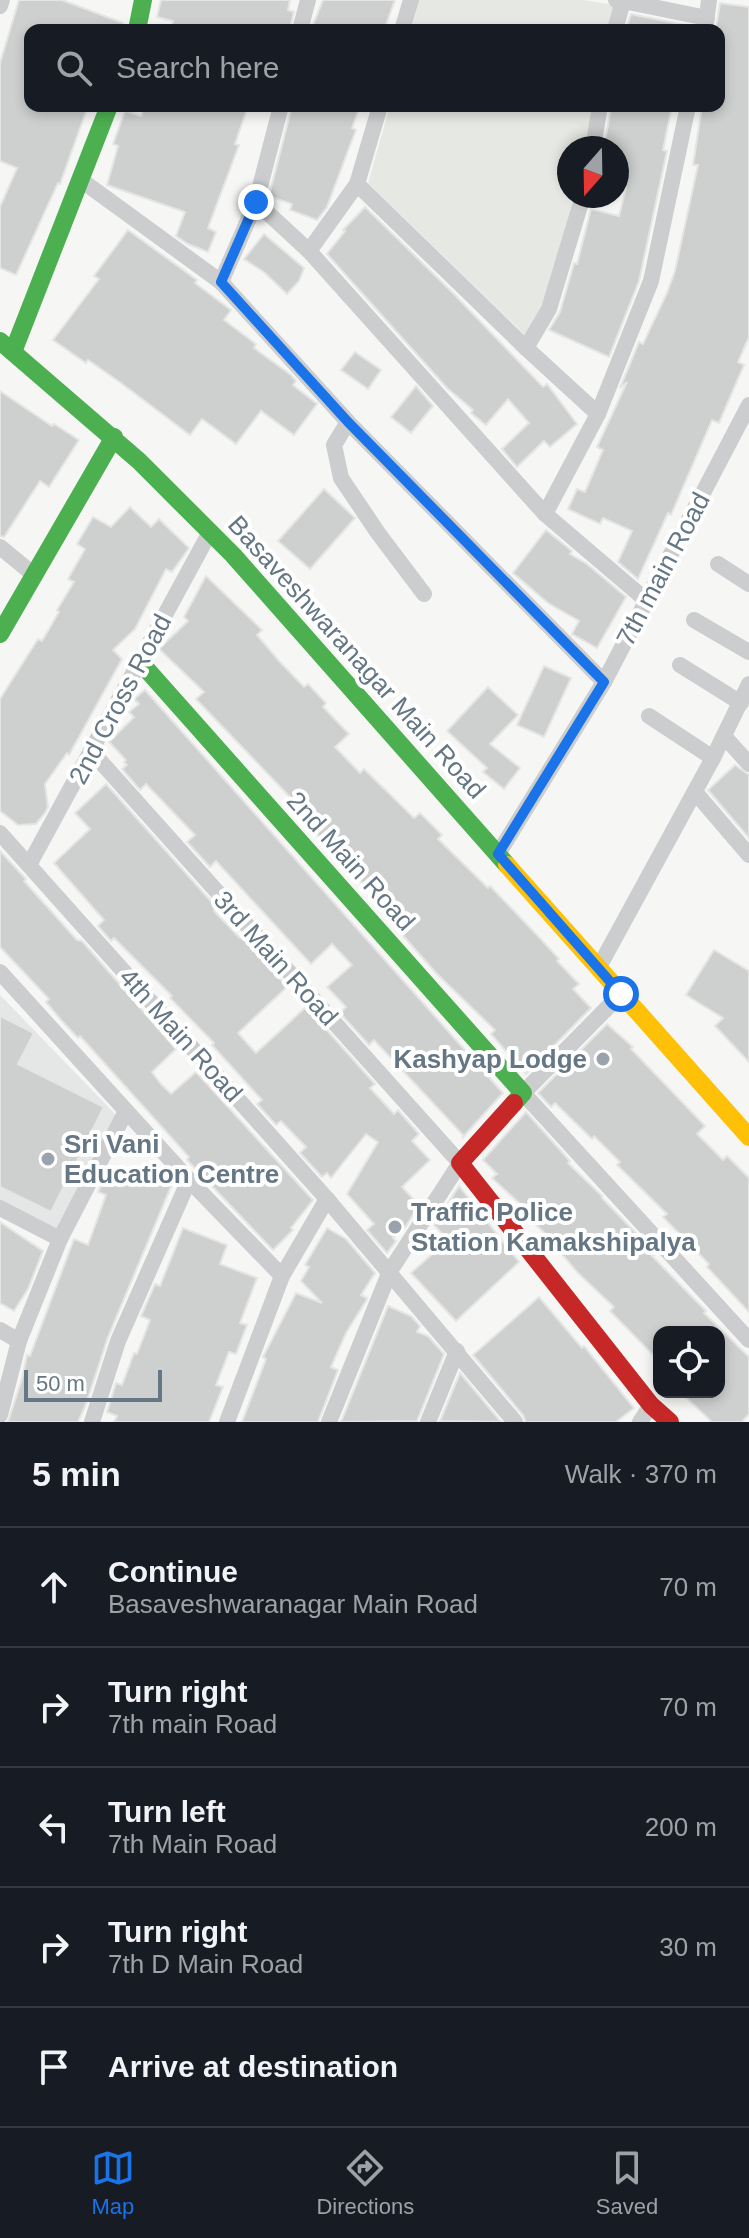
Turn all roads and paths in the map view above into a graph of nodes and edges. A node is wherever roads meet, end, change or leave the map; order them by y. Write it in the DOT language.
graph roads {
  1 [pos="2,0"];
  2 [pos="143,0"];
  3 [pos="308,0"];
  4 [pos="411,0"];
  5 [pos="709,0"];
  6 [pos="620,1"];
  7 [pos="0,6"];
  8 [pos="138,24"];
  9 [pos="302,24"];
  10 [pos="404,24"];
  11 [pos="616,24"];
  12 [pos="706,24"];
  13 [pos="107,112"];
  14 [pos="279,112"];
  15 [pos="378,112"];
  16 [pos="599,112"];
  17 [pos="687,112"];
  18 [pos="595,136"];
  19 [pos="81,180"];
  20 [pos="357,184"];
  21 [pos="256,202"];
  22 [pos="579,208"];
  23 [pos="309,251"];
  24 [pos="221,282"];
  25 [pos="7,347"];
  26 [pos="526,348"];
  27 [pos="749,405"];
  28 [pos="598,414"];
  29 [pos="348,422"];
  30 [pos="114,437"];
  31 [pos="545,514"];
  32 [pos="210,532"];
  33 [pos="0,547"];
  34 [pos="718,564"];
  35 [pos="33,574"];
  36 [pos="749,584"];
  37 [pos="424,594"];
  38 [pos="647,601"];
  39 [pos="694,620"];
  40 [pos="0,634"];
  41 [pos="749,652"];
  42 [pos="141,663"];
  43 [pos="680,665"];
  44 [pos="604,682"];
  45 [pos="749,684"];
  46 [pos="741,703"];
  47 [pos="649,716"];
  48 [pos="724,736"];
  49 [pos="92,752"];
  50 [pos="713,758"];
  51 [pos="749,764"];
  52 [pos="695,792"];
  53 [pos="0,833"];
  54 [pos="498,854"];
  55 [pos="749,855"];
  56 [pos="29,865"];
  57 [pos="599,967"];
  58 [pos="0,972"];
  59 [pos="621,994"];
  60 [pos="523,1093"];
  61 [pos="126,1111"];
  62 [pos="749,1137"];
  63 [pos="460,1163"];
  64 [pos="189,1180"];
  65 [pos="327,1199"];
  66 [pos="0,1208"];
  67 [pos="60,1239"];
  68 [pos="390,1271"];
  69 [pos="282,1276"];
  70 [pos="0,1330"];
  71 [pos="749,1340"];
  72 [pos="19,1341"];
  73 [pos="457,1351"];
  74 [pos="651,1405"];
  75 [pos="0,1415"];
  76 [pos="92,1422"];
  77 [pos="227,1422"];
  78 [pos="329,1422"];
  79 [pos="428,1422"];
  80 [pos="515,1422"];
  81 [pos="640,1422"];
  82 [pos="670,1422"];
  1 -- 7 [label="street"];
  2 -- 8 [label="street"];
  3 -- 9 [label="street"];
  4 -- 10 [label="street"];
  5 -- 12 [label="street"];
  6 -- 11 [label="street"];
  6 -- 12 [label="street"];
  13 -- 19 [label="street"];
  14 -- 21 [label="street"];
  15 -- 20 [label="street"];
  16 -- 18 [label="street"];
  17 -- 28 [label="street"];
  19 -- 24 [label="street, 7th main Road"];
  19 -- 25 [label="street"];
  20 -- 23 [label="street"];
  20 -- 26 [label="street"];
  21 -- 23 [label="street"];
  21 -- 24 [label="street"];
  22 -- 26 [label="street"];
  23 -- 31 [label="street"];
  24 -- 29 [label="street, 7th main Road"];
  25 -- 30 [label="street, Basaveshwaranagar Main Road"];
  26 -- 28 [label="street"];
  27 -- 38 [label="street, 7th main Road"];
  28 -- 31 [label="street"];
  29 -- 37 [label="street"];
  29 -- 44 [label="street, 7th main Road"];
  30 -- 32 [label="street, Basaveshwaranagar Main Road"];
  30 -- 35 [label="street"];
  31 -- 38 [label="street"];
  32 -- 42 [label="street, 2nd Cross Road"];
  32 -- 54 [label="street, Basaveshwaranagar Main Road"];
  33 -- 35 [label="street"];
  34 -- 36 [label="street"];
  35 -- 40 [label="street"];
  38 -- 44 [label="street, 7th main Road"];
  39 -- 41 [label="street"];
  42 -- 49 [label="street, 2nd Cross Road"];
  42 -- 60 [label="street, 2nd Main Road"];
  43 -- 46 [label="street"];
  44 -- 54 [label="street, 7th main Road"];
  45 -- 46 [label="street"];
  46 -- 48 [label="street"];
  47 -- 50 [label="street"];
  48 -- 50 [label="street"];
  48 -- 51 [label="street"];
  49 -- 56 [label="street, 2nd Cross Road"];
  49 -- 63 [label="street, 3rd Main Road"];
  50 -- 52 [label="street"];
  52 -- 55 [label="street"];
  52 -- 57 [label="street"];
  53 -- 56 [label="street, 4th Main Road"];
  54 -- 57 [label="street, Basaveshwaranagar Main Road"];
  56 -- 65 [label="street, 4th Main Road"];
  57 -- 59 [label="street, Basaveshwaranagar Main Road"];
  58 -- 61 [label="street"];
  59 -- 60 [label="street"];
  59 -- 62 [label="street, Basaveshwaranagar Main Road"];
  60 -- 63 [label="street"];
  60 -- 71 [label="street"];
  61 -- 64 [label="street"];
  61 -- 67 [label="street"];
  63 -- 68 [label="street"];
  63 -- 74 [label="street"];
  64 -- 69 [label="street"];
  64 -- 76 [label="street"];
  65 -- 68 [label="street, 4th Main Road"];
  65 -- 69 [label="street"];
  66 -- 67 [label="street"];
  67 -- 72 [label="street"];
  68 -- 73 [label="street, 4th Main Road"];
  68 -- 78 [label="street"];
  69 -- 77 [label="street"];
  70 -- 72 [label="street"];
  72 -- 75 [label="street"];
  73 -- 79 [label="street"];
  73 -- 80 [label="street, 4th Main Road"];
  74 -- 81 [label="street"];
  74 -- 82 [label="street"];
}
